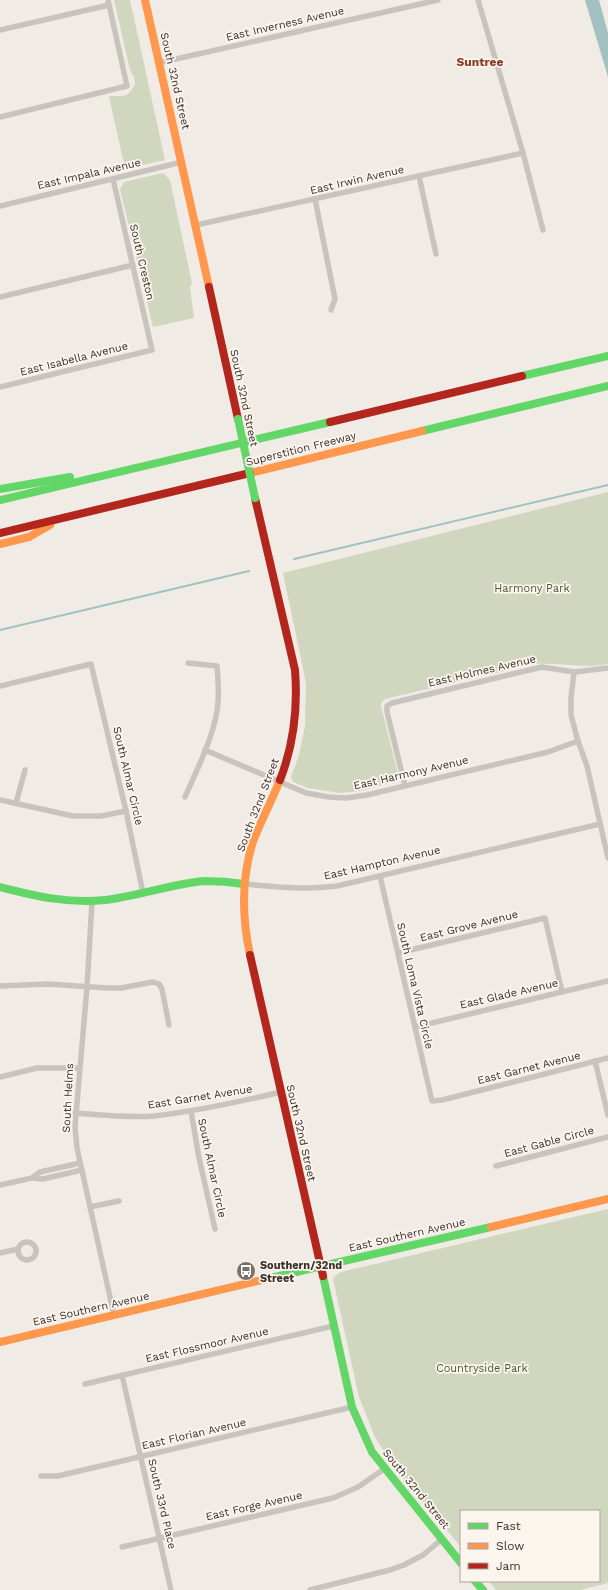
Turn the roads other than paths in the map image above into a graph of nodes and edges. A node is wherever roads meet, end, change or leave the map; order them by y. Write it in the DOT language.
graph roads {
  1 [pos="145,0"];
  2 [pos="438,0"];
  3 [pos="478,0"];
  4 [pos="108,2"];
  5 [pos="0,30"];
  6 [pos="158,63"];
  7 [pos="0,117"];
  8 [pos="523,153"];
  9 [pos="182,162"];
  10 [pos="419,176"];
  11 [pos="113,179"];
  12 [pos="315,199"];
  13 [pos="0,206"];
  14 [pos="196,225"];
  15 [pos="543,230"];
  16 [pos="436,254"];
  17 [pos="133,265"];
  18 [pos="0,297"];
  19 [pos="331,310"];
  20 [pos="152,350"];
  21 [pos="608,356"];
  22 [pos="608,386"];
  23 [pos="0,387"];
  24 [pos="163,462"];
  25 [pos="0,489"];
  26 [pos="0,500"];
  27 [pos="63,518"];
  28 [pos="0,533"];
  29 [pos="0,544"];
  30 [pos="188,663"];
  31 [pos="608,668"];
  32 [pos="574,672"];
  33 [pos="0,686"];
  34 [pos="578,741"];
  35 [pos="205,750"];
  36 [pos="25,770"];
  37 [pos="280,782"];
  38 [pos="405,786"];
  39 [pos="185,797"];
  40 [pos="0,800"];
  41 [pos="16,803"];
  42 [pos="126,811"];
  43 [pos="600,824"];
  44 [pos="608,858"];
  45 [pos="380,876"];
  46 [pos="244,884"];
  47 [pos="0,887"];
  48 [pos="143,893"];
  49 [pos="92,902"];
  50 [pos="398,953"];
  51 [pos="608,981"];
  52 [pos="0,986"];
  53 [pos="87,987"];
  54 [pos="562,992"];
  55 [pos="169,1025"];
  56 [pos="415,1027"];
  57 [pos="608,1058"];
  58 [pos="596,1061"];
  59 [pos="79,1068"];
  60 [pos="0,1077"];
  61 [pos="281,1092"];
  62 [pos="432,1101"];
  63 [pos="190,1111"];
  64 [pos="75,1113"];
  65 [pos="608,1115"];
  66 [pos="608,1137"];
  67 [pos="80,1163"];
  68 [pos="496,1166"];
  69 [pos="82,1170"];
  70 [pos="32,1178"];
  71 [pos="0,1185"];
  72 [pos="608,1199"];
  73 [pos="119,1201"];
  74 [pos="90,1207"];
  75 [pos="215,1229"];
  76 [pos="18,1249"];
  77 [pos="0,1253"];
  78 [pos="320,1267"];
  79 [pos="114,1315"];
  80 [pos="333,1326"];
  81 [pos="0,1342"];
  82 [pos="122,1375"];
  83 [pos="85,1384"];
  84 [pos="352,1407"];
  85 [pos="141,1457"];
  86 [pos="384,1469"];
  87 [pos="41,1476"];
  88 [pos="160,1538"];
  89 [pos="442,1539"];
  90 [pos="122,1547"];
  91 [pos="460,1562"];
  92 [pos="476,1582"];
  93 [pos="171,1590"];
  94 [pos="310,1590"];
  95 [pos="482,1590"];
  1 -- 6 [label="main road, South 32nd Street"];
  2 -- 6 [label="street, East Inverness Avenue"];
  3 -- 8 [label="street"];
  4 -- 5 [label="street"];
  4 -- 7 [label="street"];
  6 -- 9 [label="main road, South 32nd Street"];
  8 -- 10 [label="street, East Irwin Avenue"];
  8 -- 15 [label="street"];
  9 -- 11 [label="street, East Impala Avenue"];
  9 -- 14 [label="main road, South 32nd Street"];
  10 -- 12 [label="street, East Irwin Avenue"];
  10 -- 16 [label="street"];
  11 -- 13 [label="street, East Impala Avenue"];
  11 -- 17 [label="street, South Creston"];
  12 -- 14 [label="street, East Irwin Avenue"];
  12 -- 19 [label="street"];
  14 -- 37 [label="main road, South 32nd Street, bridge"];
  17 -- 18 [label="street"];
  17 -- 20 [label="street, South Creston"];
  20 -- 23 [label="street, East Isabella Avenue"];
  21 -- 24 [label="main road, Superstition Freeway"];
  22 -- 27 [label="main road, Superstition Freeway"];
  24 -- 25 [label="main road"];
  24 -- 26 [label="main road, Superstition Freeway"];
  27 -- 28 [label="main road, Superstition Freeway"];
  27 -- 29 [label="main road"];
  30 -- 35 [label="street"];
  31 -- 32 [label="street, East Holmes Avenue"];
  32 -- 34 [label="street"];
  32 -- 38 [label="street, East Holmes Avenue"];
  33 -- 42 [label="street, South Almar Circle"];
  34 -- 38 [label="street, East Harmony Avenue"];
  34 -- 43 [label="street"];
  35 -- 37 [label="street, East Harmony Avenue"];
  35 -- 39 [label="street"];
  36 -- 41 [label="street"];
  37 -- 38 [label="street, East Harmony Avenue"];
  37 -- 46 [label="main road, South 32nd Street"];
  40 -- 41 [label="street"];
  41 -- 42 [label="street"];
  42 -- 48 [label="street, South Almar Circle"];
  43 -- 44 [label="street"];
  43 -- 45 [label="street, East Hampton Avenue"];
  45 -- 46 [label="street, East Hampton Avenue"];
  45 -- 50 [label="street, South Loma Vista Circle"];
  46 -- 48 [label="main road, East Hampton Avenue"];
  46 -- 61 [label="main road, South 32nd Street"];
  47 -- 49 [label="main road, East Hampton Avenue"];
  48 -- 49 [label="main road, East Hampton Avenue"];
  49 -- 53 [label="street, South Helms"];
  50 -- 54 [label="street, East Grove Avenue"];
  50 -- 56 [label="street, South Loma Vista Circle"];
  51 -- 54 [label="street, East Glade Avenue"];
  52 -- 53 [label="street"];
  53 -- 55 [label="street"];
  53 -- 59 [label="street, South Helms"];
  54 -- 56 [label="street, East Glade Avenue"];
  56 -- 62 [label="street, South Loma Vista Circle"];
  57 -- 58 [label="street, East Garnet Avenue"];
  58 -- 62 [label="street, East Garnet Avenue"];
  58 -- 65 [label="street"];
  59 -- 60 [label="street"];
  59 -- 64 [label="street, South Helms"];
  61 -- 63 [label="street, East Garnet Avenue"];
  61 -- 78 [label="main road, South 32nd Street"];
  63 -- 64 [label="street, East Garnet Avenue"];
  63 -- 75 [label="street, South Almar Circle"];
  64 -- 67 [label="street, South Helms"];
  66 -- 68 [label="street, East Gable Circle"];
  67 -- 69 [label="street, South Helms"];
  67 -- 70 [label="street"];
  69 -- 70 [label="street"];
  69 -- 74 [label="street, South Helms"];
  70 -- 71 [label="street"];
  72 -- 78 [label="main road, East Southern Avenue"];
  73 -- 74 [label="street"];
  74 -- 79 [label="street, South Helms"];
  76 -- 77 [label="street"];
  78 -- 79 [label="main road, East Southern Avenue"];
  78 -- 80 [label="main road, South 32nd Street"];
  79 -- 81 [label="main road, East Southern Avenue"];
  80 -- 82 [label="street, East Flossmoor Avenue"];
  80 -- 84 [label="main road, South 32nd Street"];
  82 -- 83 [label="street, East Flossmoor Avenue"];
  82 -- 85 [label="street, South 33rd Place"];
  84 -- 85 [label="street, East Florian Avenue"];
  84 -- 86 [label="main road, South 32nd Street"];
  85 -- 87 [label="street, East Florian Avenue"];
  85 -- 88 [label="street, South 33rd Place"];
  86 -- 88 [label="street, East Forge Avenue"];
  86 -- 89 [label="main road, South 32nd Street"];
  88 -- 90 [label="street, East Forge Avenue"];
  88 -- 93 [label="street, South 33rd Place"];
  89 -- 91 [label="main road, South 32nd Street"];
  89 -- 94 [label="street"];
  92 -- 95 [label="main road"];
}
